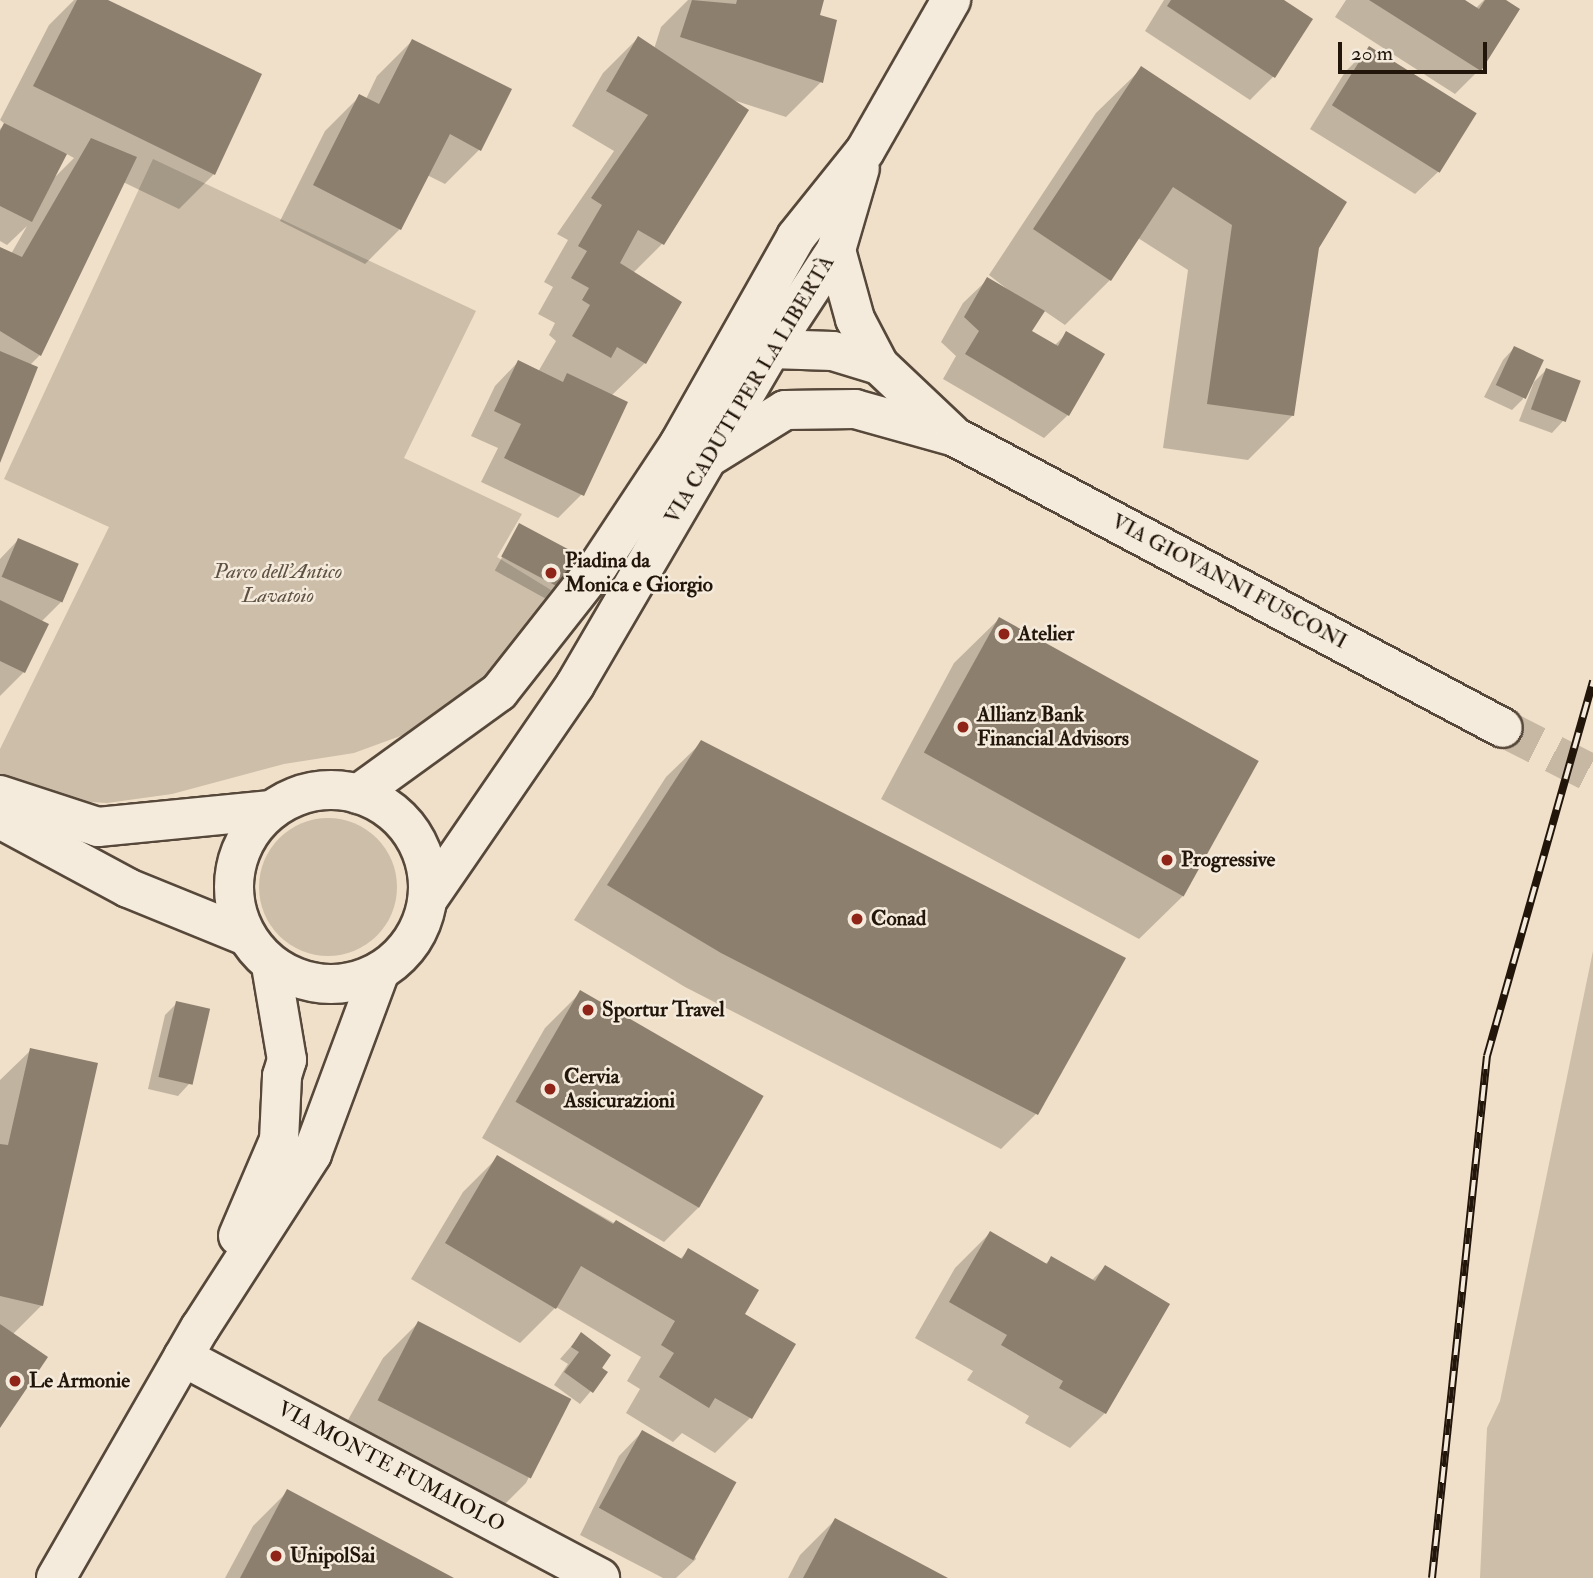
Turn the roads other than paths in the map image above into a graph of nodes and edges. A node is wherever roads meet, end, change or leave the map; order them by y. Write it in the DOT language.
graph roads {
  1 [pos="951,0"];
  2 [pos="865,151"];
  3 [pos="836,250"];
  4 [pos="771,349"];
  5 [pos="879,365"];
  6 [pos="713,378"];
  7 [pos="955,437"];
  8 [pos="706,459"];
  9 [pos="1503,728"];
  10 [pos="358,794"];
  11 [pos="0,795"];
  12 [pos="271,810"];
  13 [pos="0,819"];
  14 [pos="428,899"];
  15 [pos="246,936"];
  16 [pos="271,965"];
  17 [pos="380,971"];
  18 [pos="191,1342"];
  19 [pos="56,1578"];
  20 [pos="600,1578"];
  1 -- 2 [label="street, VIA CADUTI PER LA LIBERTÀ"];
  2 -- 3 [label="street, VIA CADUTI PER LA LIBERTÀ"];
  2 -- 6 [label="street, VIA CADUTI PER LA LIBERTÀ"];
  3 -- 4 [label="street, VIA CADUTI PER LA LIBERTÀ"];
  3 -- 5 [label="street, VIA GIOVANNI FUSCONI"];
  4 -- 5 [label="street, VIA GIOVANNI FUSCONI"];
  4 -- 6 [label="street, VIA GIOVANNI FUSCONI"];
  4 -- 8 [label="street, VIA CADUTI PER LA LIBERTÀ"];
  5 -- 7 [label="street, VIA GIOVANNI FUSCONI"];
  6 -- 10 [label="street, VIA CADUTI PER LA LIBERTÀ"];
  7 -- 8 [label="street, VIA GIOVANNI FUSCONI"];
  7 -- 9 [label="street, VIA GIOVANNI FUSCONI"];
  8 -- 14 [label="street, VIA CADUTI PER LA LIBERTÀ"];
  10 -- 12 [label="street"];
  10 -- 14 [label="street"];
  11 -- 12 [label="street"];
  12 -- 15 [label="street"];
  13 -- 15 [label="street"];
  14 -- 17 [label="street"];
  15 -- 16 [label="street"];
  16 -- 17 [label="street"];
  16 -- 18 [label="street"];
  17 -- 18 [label="street"];
  18 -- 19 [label="street"];
  18 -- 20 [label="street, VIA MONTE FUMAIOLO"];
}
